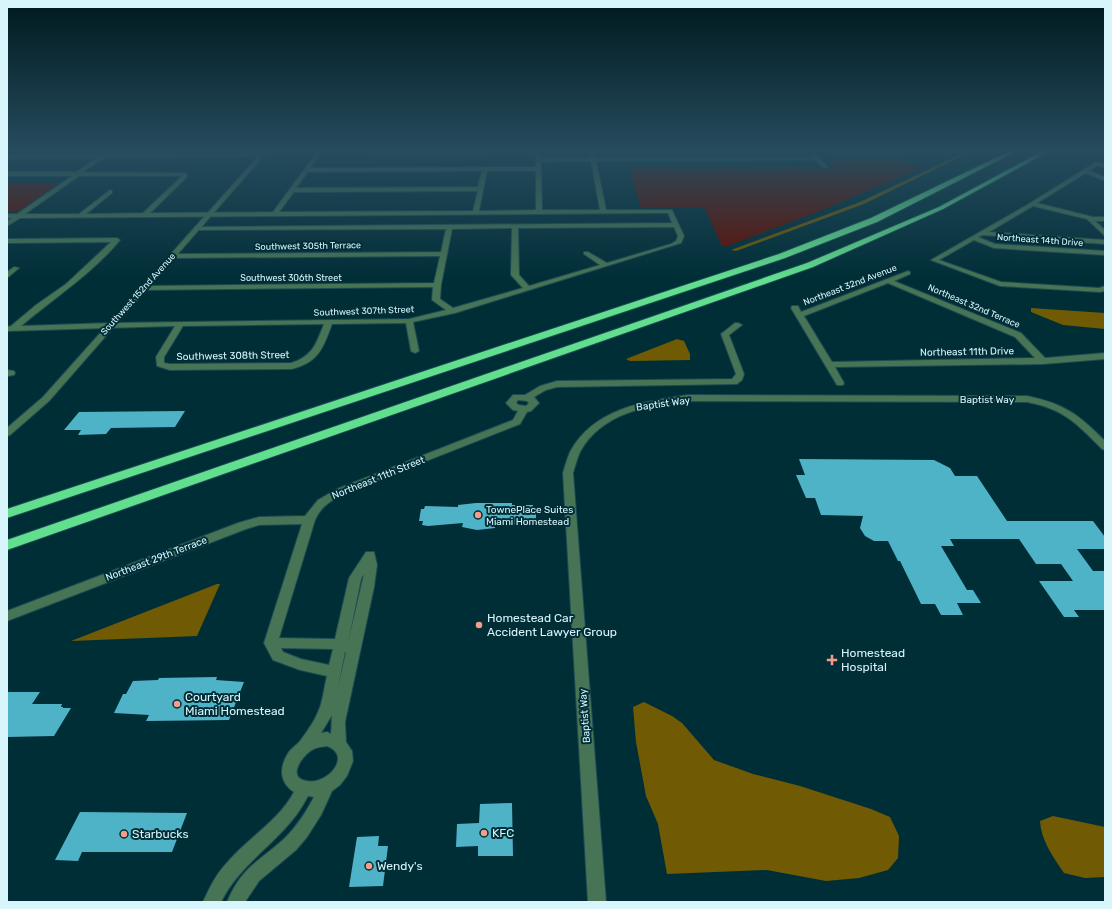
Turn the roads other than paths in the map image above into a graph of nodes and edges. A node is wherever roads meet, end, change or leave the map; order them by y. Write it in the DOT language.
graph roads {
  1 [pos="49,194"];
  2 [pos="107,194"];
  3 [pos="165,194"];
  4 [pos="228,194"];
  5 [pos="289,194"];
  6 [pos="479,194"];
  7 [pos="539,194"];
  8 [pos="600,194"];
  9 [pos="926,194"];
  10 [pos="965,194"];
  11 [pos="1049,194"];
  12 [pos="1033,204"];
  13 [pos="603,211"];
  14 [pos="415,212"];
  15 [pos="476,212"];
  16 [pos="539,212"];
  17 [pos="144,214"];
  18 [pos="210,214"];
  19 [pos="275,214"];
  20 [pos="81,215"];
  21 [pos="7,216"];
  22 [pos="19,216"];
  23 [pos="1091,218"];
  24 [pos="1105,219"];
  25 [pos="7,224"];
  26 [pos="676,225"];
  27 [pos="515,226"];
  28 [pos="411,227"];
  29 [pos="449,227"];
  30 [pos="196,229"];
  31 [pos="983,233"];
  32 [pos="1105,234"];
  33 [pos="975,238"];
  34 [pos="7,241"];
  35 [pos="1105,242"];
  36 [pos="586,253"];
  37 [pos="1105,253"];
  38 [pos="444,254"];
  39 [pos="172,256"];
  40 [pos="606,265"];
  41 [pos="16,268"];
  42 [pos="908,273"];
  43 [pos="7,276"];
  44 [pos="889,281"];
  45 [pos="437,285"];
  46 [pos="144,288"];
  47 [pos="527,288"];
  48 [pos="1105,288"];
  49 [pos="795,308"];
  50 [pos="452,311"];
  51 [pos="799,315"];
  52 [pos="410,321"];
  53 [pos="330,323"];
  54 [pos="181,324"];
  55 [pos="110,325"];
  56 [pos="738,325"];
  57 [pos="10,329"];
  58 [pos="415,350"];
  59 [pos="1105,356"];
  60 [pos="1043,360"];
  61 [pos="829,365"];
  62 [pos="840,383"];
  63 [pos="528,397"];
  64 [pos="524,409"];
  65 [pos="7,433"];
  66 [pos="1105,447"];
  67 [pos="7,514"];
  68 [pos="309,520"];
  69 [pos="55,529"];
  70 [pos="7,545"];
  71 [pos="7,553"];
  72 [pos="7,616"];
  73 [pos="271,643"];
  74 [pos="304,644"];
  75 [pos="340,644"];
  76 [pos="291,661"];
  77 [pos="352,662"];
  78 [pos="334,672"];
  79 [pos="306,744"];
  80 [pos="339,744"];
  81 [pos="326,786"];
  82 [pos="304,789"];
  83 [pos="212,902"];
  84 [pos="236,902"];
  85 [pos="597,902"];
  1 -- 22 [label="street"];
  2 -- 20 [label="street"];
  3 -- 17 [label="street"];
  4 -- 18 [label="street, Southwest 152nd Avenue"];
  5 -- 19 [label="street"];
  6 -- 15 [label="street"];
  7 -- 16 [label="street"];
  8 -- 13 [label="street"];
  9 -- 67 [label="highway"];
  10 -- 69 [label="highway"];
  11 -- 12 [label="street"];
  12 -- 23 [label="street"];
  12 -- 31 [label="street"];
  13 -- 16 [label="street"];
  13 -- 26 [label="street"];
  14 -- 15 [label="street"];
  14 -- 19 [label="street"];
  14 -- 28 [label="street"];
  15 -- 16 [label="street"];
  17 -- 18 [label="street"];
  17 -- 20 [label="street"];
  18 -- 19 [label="street"];
  18 -- 30 [label="street, Southwest 152nd Avenue"];
  20 -- 22 [label="street"];
  21 -- 22 [label="street"];
  22 -- 25 [label="street"];
  23 -- 24 [label="street"];
  23 -- 32 [label="street"];
  26 -- 27 [label="street"];
  26 -- 40 [label="street, Southwest 307th Street"];
  27 -- 29 [label="street"];
  27 -- 47 [label="street"];
  28 -- 29 [label="street"];
  28 -- 30 [label="street"];
  29 -- 38 [label="street"];
  30 -- 39 [label="street, Southwest 152nd Avenue"];
  31 -- 33 [label="street"];
  31 -- 35 [label="street, Northeast 14th Drive"];
  33 -- 37 [label="street, Northeast 14th Drive"];
  33 -- 48 [label="street"];
  34 -- 57 [label="street"];
  36 -- 40 [label="street"];
  38 -- 39 [label="street, Southwest 305th Terrace"];
  38 -- 45 [label="street"];
  39 -- 46 [label="street, Southwest 152nd Avenue"];
  40 -- 47 [label="street, Southwest 307th Street"];
  41 -- 43 [label="street"];
  42 -- 44 [label="street, Northeast 32nd Avenue"];
  44 -- 51 [label="street, Northeast 32nd Avenue"];
  44 -- 60 [label="street, Northeast 32nd Terrace"];
  45 -- 46 [label="street, Southwest 306th Street"];
  45 -- 50 [label="street"];
  46 -- 55 [label="street, Southwest 152nd Avenue"];
  47 -- 50 [label="street, Southwest 307th Street"];
  49 -- 51 [label="street, Northeast 32nd Avenue"];
  50 -- 52 [label="street, Southwest 307th Street"];
  51 -- 61 [label="street, Northeast 32nd Avenue"];
  52 -- 53 [label="street, Southwest 307th Street"];
  52 -- 58 [label="street"];
  53 -- 54 [label="street, Southwest 307th Street"];
  53 -- 54 [label="street, Southwest 308th Street"];
  54 -- 55 [label="street, Southwest 307th Street"];
  55 -- 57 [label="street, Southwest 307th Street"];
  55 -- 65 [label="street, Southwest 152nd Avenue"];
  56 -- 63 [label="street"];
  59 -- 60 [label="street, Northeast 11th Drive"];
  60 -- 61 [label="street, Northeast 11th Drive"];
  61 -- 62 [label="street, Northeast 32nd Avenue"];
  63 -- 64 [label="street, Northeast 11th Street"];
  63 -- 64 [label="street"];
  64 -- 68 [label="street, Northeast 11th Street"];
  66 -- 85 [label="street, Baptist Way"];
  68 -- 72 [label="street, Northeast 29th Terrace"];
  68 -- 73 [label="street, Northeast 11th Street"];
  69 -- 70 [label="highway"];
  69 -- 71 [label="highway"];
  73 -- 74 [label="street"];
  73 -- 76 [label="street"];
  74 -- 75 [label="street"];
  74 -- 76 [label="street"];
  75 -- 77 [label="street"];
  75 -- 77 [label="street"];
  75 -- 78 [label="street"];
  76 -- 78 [label="street"];
  77 -- 80 [label="street"];
  78 -- 79 [label="street"];
  79 -- 80 [label="street"];
  79 -- 82 [label="street"];
  80 -- 81 [label="street"];
  81 -- 82 [label="street"];
  81 -- 84 [label="street"];
  82 -- 83 [label="street"];
}
